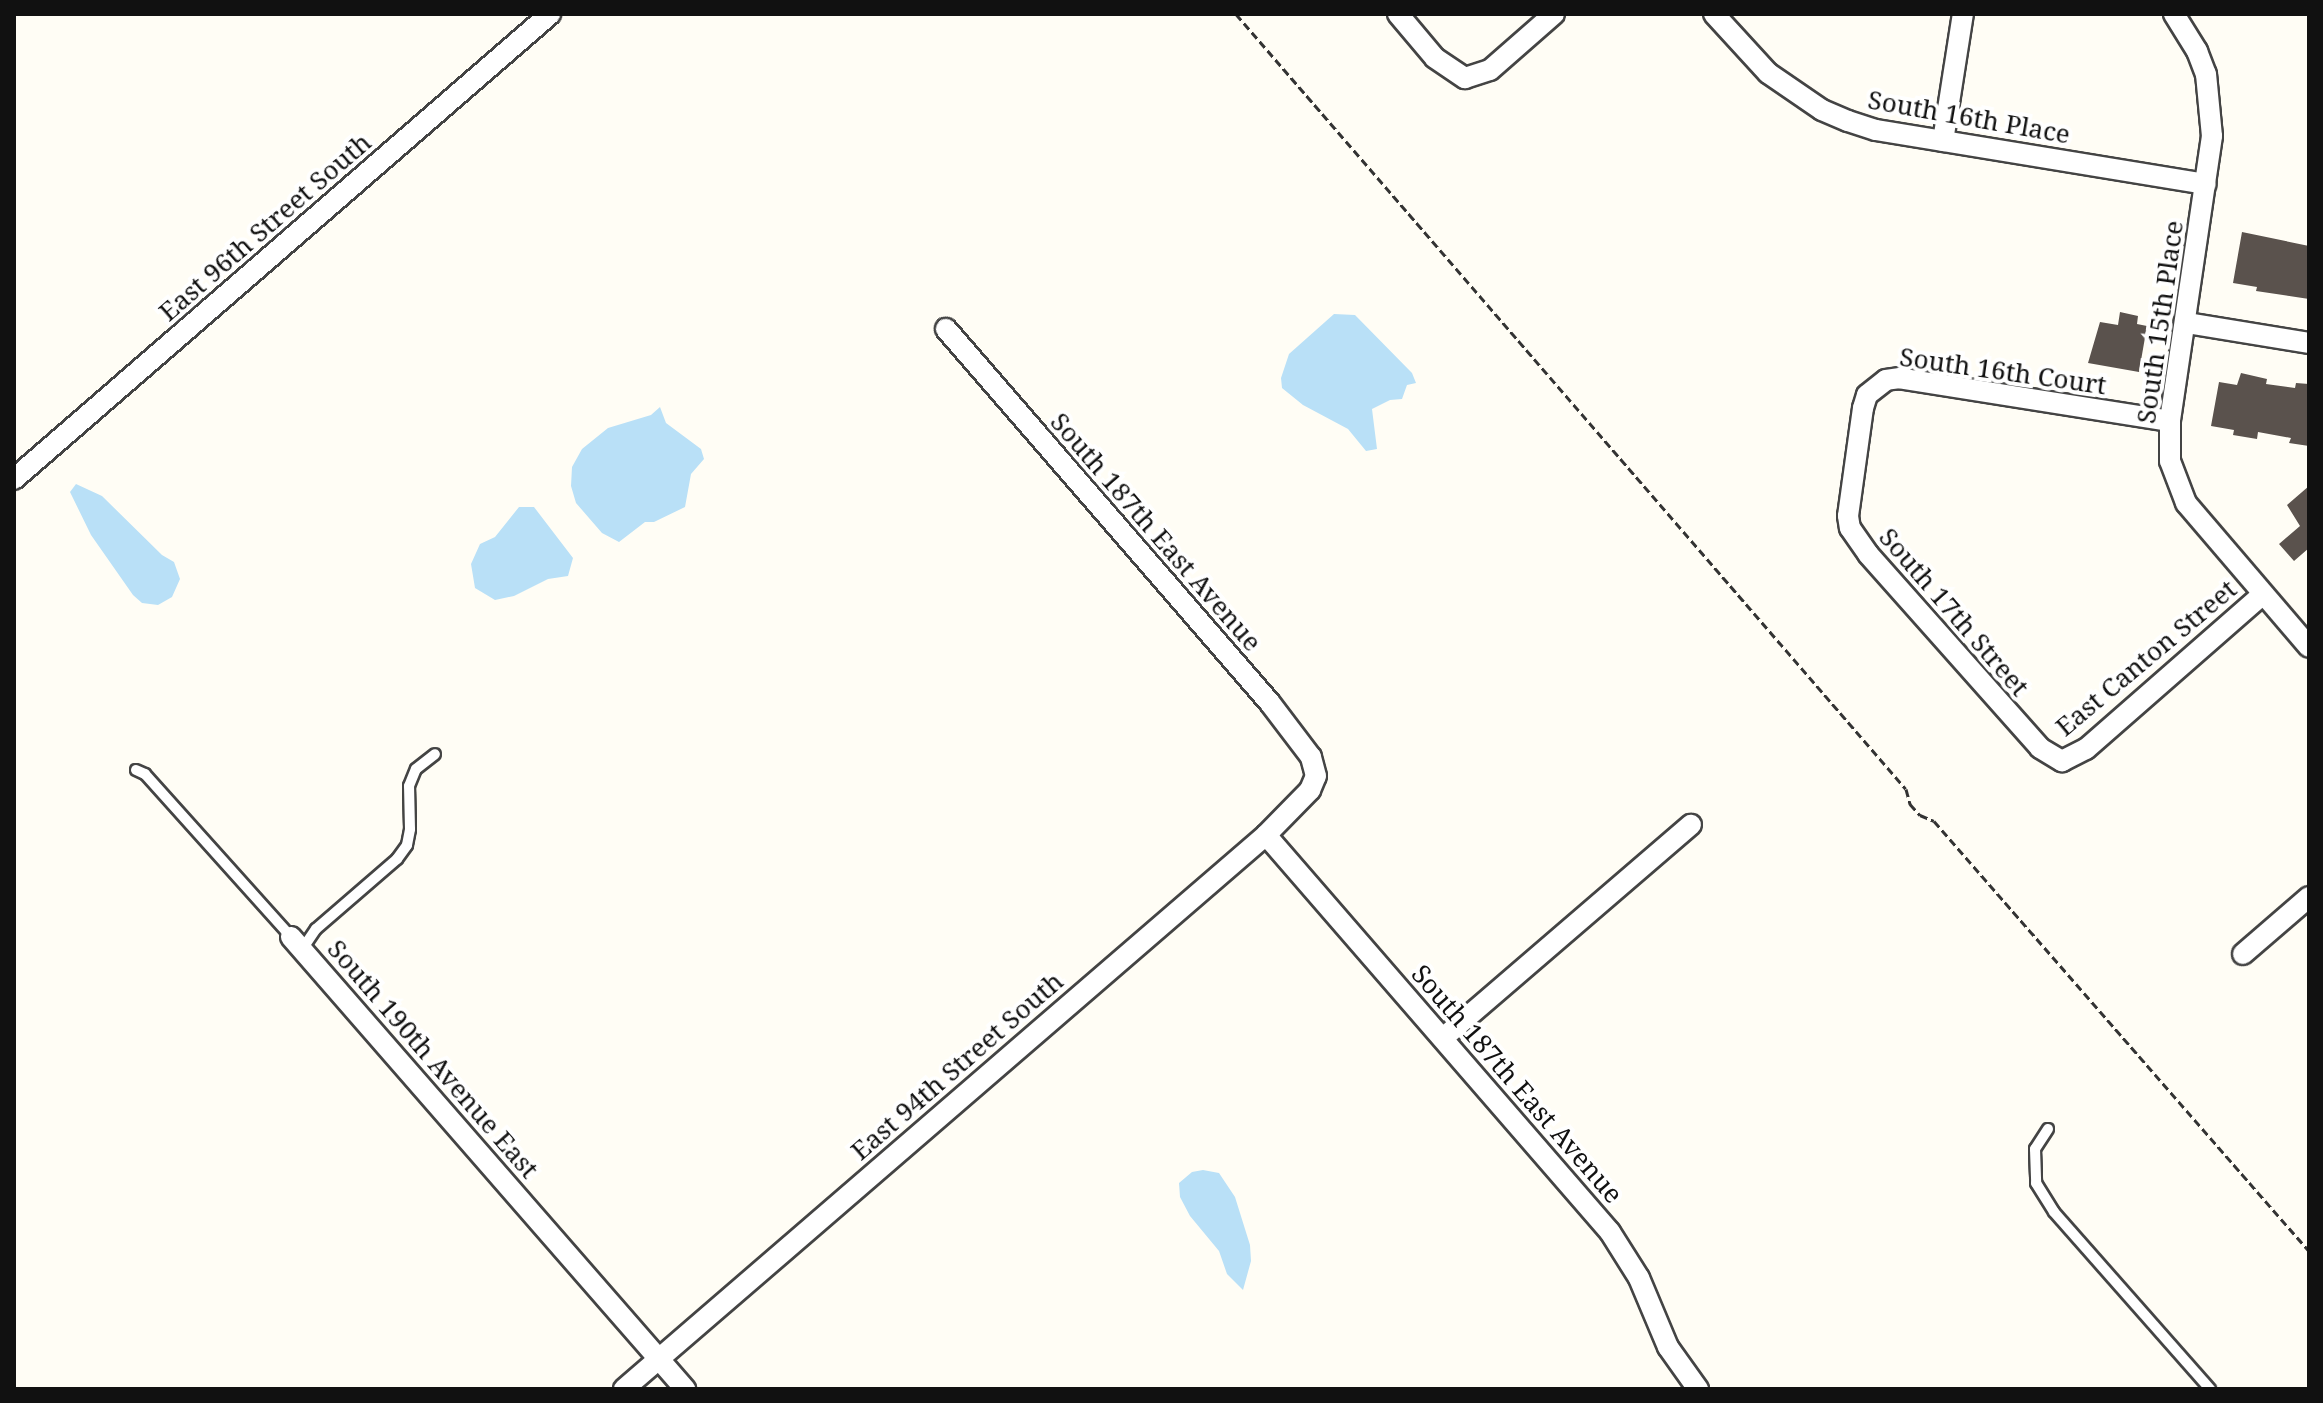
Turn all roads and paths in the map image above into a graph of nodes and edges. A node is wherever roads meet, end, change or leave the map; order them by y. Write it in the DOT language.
graph roads {
  1 [pos="550,14"];
  2 [pos="1236,14"];
  3 [pos="1398,14"];
  4 [pos="1554,14"];
  5 [pos="1714,14"];
  6 [pos="1963,14"];
  7 [pos="2174,14"];
  8 [pos="1943,141"];
  9 [pos="2206,184"];
  10 [pos="2187,323"];
  11 [pos="946,329"];
  12 [pos="2309,343"];
  13 [pos="1876,385"];
  14 [pos="2170,421"];
  15 [pos="14,479"];
  16 [pos="2263,594"];
  17 [pos="2309,647"];
  18 [pos="435,754"];
  19 [pos="2062,761"];
  20 [pos="136,770"];
  21 [pos="1316,776"];
  22 [pos="1691,825"];
  23 [pos="1266,835"];
  24 [pos="2309,897"];
  25 [pos="297,943"];
  26 [pos="2243,954"];
  27 [pos="1443,1038"];
  28 [pos="2048,1129"];
  29 [pos="2309,1251"];
  30 [pos="659,1359"];
  31 [pos="624,1389"];
  32 [pos="685,1389"];
  33 [pos="1698,1389"];
  34 [pos="2210,1389"];
  1 -- 15 [label="street, East 96th Street South"];
  2 -- 29 [label="path"];
  3 -- 4 [label="street"];
  5 -- 8 [label="street, South 16th Place"];
  6 -- 8 [label="street"];
  7 -- 9 [label="street, South 15th Place"];
  8 -- 9 [label="street, South 16th Place"];
  9 -- 10 [label="street, South 15th Place"];
  10 -- 12 [label="street"];
  10 -- 14 [label="street, South 15th Place"];
  11 -- 21 [label="street, South 187th East Avenue"];
  13 -- 14 [label="street, South 16th Court"];
  13 -- 19 [label="street, South 17th Street"];
  14 -- 16 [label="street, South 15th Place"];
  16 -- 17 [label="street, South 15th Place"];
  16 -- 19 [label="street, East Canton Street"];
  18 -- 25 [label="lane"];
  20 -- 25 [label="lane, South 190th Avenue East"];
  21 -- 23 [label="street, East 94th Street South"];
  22 -- 27 [label="street"];
  23 -- 27 [label="street, South 187th East Avenue"];
  23 -- 30 [label="street, East 94th Street South"];
  24 -- 26 [label="street"];
  25 -- 30 [label="street, South 190th Avenue East"];
  27 -- 33 [label="street, South 187th East Avenue"];
  28 -- 34 [label="lane"];
  30 -- 31 [label="street, East 94th Street South"];
  30 -- 32 [label="street, South 190th Avenue East"];
}
